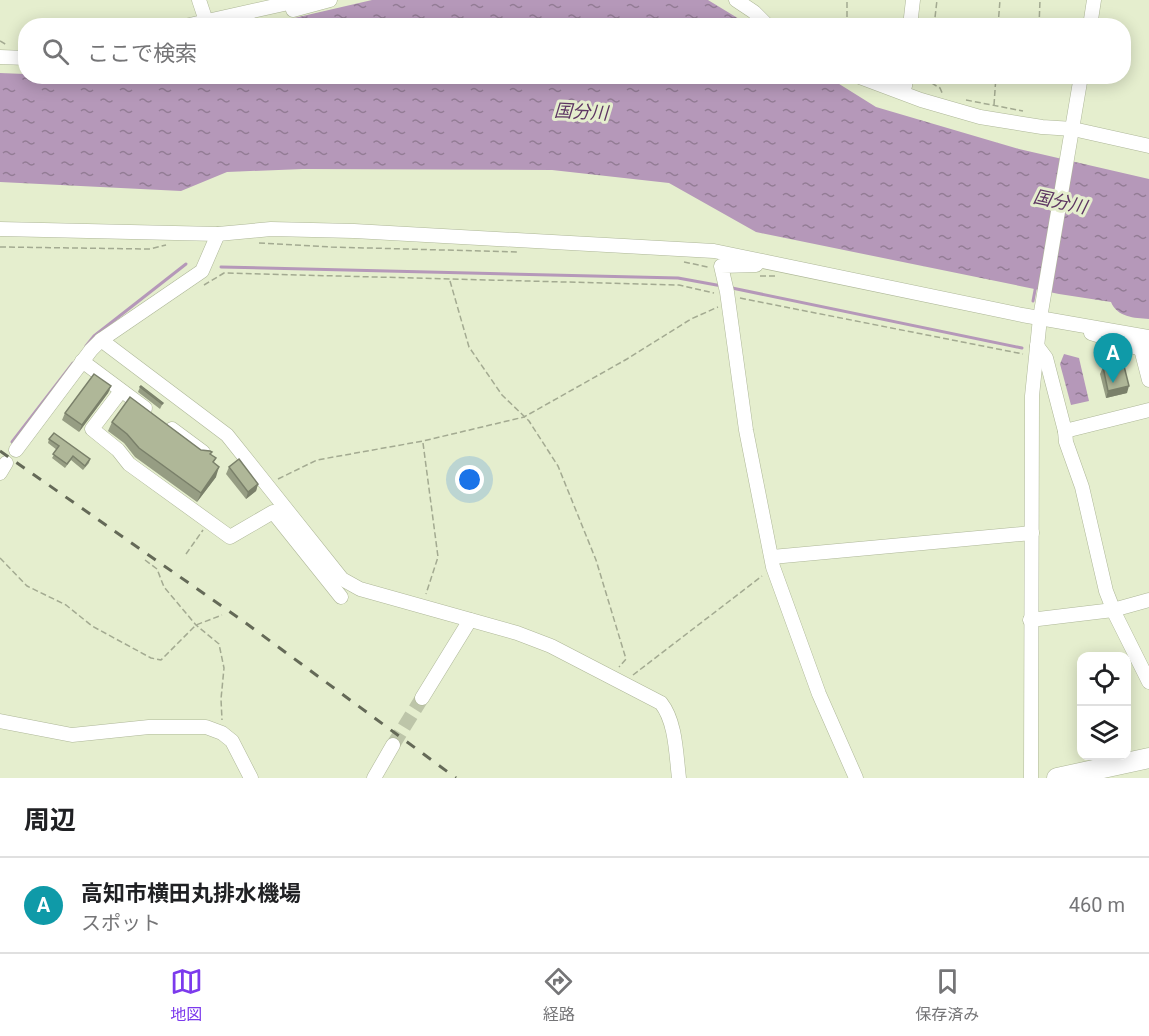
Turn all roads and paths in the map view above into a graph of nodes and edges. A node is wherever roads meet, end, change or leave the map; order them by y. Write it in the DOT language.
graph roads {
  1 [pos="199,0"];
  2 [pos="302,0"];
  3 [pos="330,0"];
  4 [pos="736,0"];
  5 [pos="847,0"];
  6 [pos="913,0"];
  7 [pos="937,0"];
  8 [pos="1000,0"];
  9 [pos="1040,0"];
  10 [pos="1094,0"];
  11 [pos="754,2"];
  12 [pos="205,18"];
  13 [pos="220,18"];
  14 [pos="259,18"];
  15 [pos="760,18"];
  16 [pos="772,18"];
  17 [pos="846,18"];
  18 [pos="911,18"];
  19 [pos="935,18"];
  20 [pos="999,18"];
  21 [pos="1039,18"];
  22 [pos="1091,18"];
  23 [pos="0,50"];
  24 [pos="18,50"];
  25 [pos="0,57"];
  26 [pos="18,58"];
  27 [pos="883,84"];
  28 [pos="908,84"];
  29 [pos="933,84"];
  30 [pos="995,84"];
  31 [pos="1079,84"];
  32 [pos="919,95"];
  33 [pos="947,99"];
  34 [pos="994,105"];
  35 [pos="1024,112"];
  36 [pos="1068,131"];
  37 [pos="1117,139"];
  38 [pos="1149,141"];
  39 [pos="1149,146"];
  40 [pos="0,229"];
  41 [pos="218,234"];
  42 [pos="260,243"];
  43 [pos="158,244"];
  44 [pos="0,247"];
  45 [pos="519,252"];
  46 [pos="679,254"];
  47 [pos="722,270"];
  48 [pos="784,271"];
  49 [pos="756,276"];
  50 [pos="450,280"];
  51 [pos="203,285"];
  52 [pos="728,297"];
  53 [pos="1041,313"];
  54 [pos="101,340"];
  55 [pos="1146,345"];
  56 [pos="1037,346"];
  57 [pos="1025,354"];
  58 [pos="82,361"];
  59 [pos="1149,380"];
  60 [pos="121,391"];
  61 [pos="1149,410"];
  62 [pos="524,417"];
  63 [pos="1065,431"];
  64 [pos="423,441"];
  65 [pos="16,450"];
  66 [pos="204,452"];
  67 [pos="267,485"];
  68 [pos="209,522"];
  69 [pos="1032,533"];
  70 [pos="186,554"];
  71 [pos="0,558"];
  72 [pos="145,560"];
  73 [pos="773,562"];
  74 [pos="341,597"];
  75 [pos="1149,600"];
  76 [pos="422,607"];
  77 [pos="1113,610"];
  78 [pos="222,615"];
  79 [pos="470,620"];
  80 [pos="1030,620"];
  81 [pos="196,625"];
  82 [pos="616,680"];
  83 [pos="1149,682"];
  84 [pos="422,698"];
  85 [pos="0,721"];
  86 [pos="222,733"];
  87 [pos="393,746"];
  88 [pos="1149,758"];
  89 [pos="1149,771"];
  90 [pos="251,778"];
  91 [pos="374,778"];
  92 [pos="680,778"];
  93 [pos="856,778"];
  94 [pos="1031,778"];
  95 [pos="1057,778"];
  96 [pos="1120,778"];
  1 -- 12 [label="street"];
  2 -- 13 [label="street"];
  3 -- 14 [label="street"];
  4 -- 15 [label="street"];
  5 -- 17 [label="path"];
  6 -- 18 [label="street"];
  7 -- 19 [label="path"];
  8 -- 20 [label="path"];
  9 -- 21 [label="path"];
  10 -- 22 [label="street"];
  11 -- 16 [label="street"];
  23 -- 24 [label="street"];
  25 -- 26 [label="street"];
  27 -- 32 [label="street"];
  28 -- 32 [label="street"];
  29 -- 33 [label="path"];
  30 -- 34 [label="path"];
  31 -- 36 [label="street"];
  32 -- 33 [label="street"];
  32 -- 36 [label="street"];
  33 -- 34 [label="path"];
  33 -- 36 [label="street"];
  34 -- 35 [label="path"];
  36 -- 37 [label="street"];
  36 -- 53 [label="street"];
  37 -- 38 [label="street"];
  37 -- 39 [label="street"];
  40 -- 41 [label="street"];
  41 -- 46 [label="street"];
  41 -- 54 [label="street"];
  42 -- 45 [label="path"];
  43 -- 44 [label="path"];
  46 -- 47 [label="street"];
  46 -- 47 [label="path"];
  46 -- 48 [label="street"];
  47 -- 48 [label="street"];
  47 -- 52 [label="street"];
  48 -- 49 [label="path"];
  48 -- 53 [label="street"];
  50 -- 51 [label="path"];
  50 -- 52 [label="path"];
  50 -- 62 [label="path"];
  52 -- 57 [label="path"];
  52 -- 62 [label="path"];
  52 -- 73 [label="street"];
  53 -- 55 [label="street"];
  53 -- 56 [label="street"];
  54 -- 58 [label="street"];
  54 -- 67 [label="street"];
  55 -- 59 [label="street"];
  56 -- 63 [label="street"];
  56 -- 69 [label="street"];
  58 -- 60 [label="street"];
  58 -- 65 [label="street"];
  60 -- 66 [label="street"];
  60 -- 68 [label="street"];
  61 -- 63 [label="street"];
  62 -- 64 [label="path"];
  62 -- 82 [label="path"];
  63 -- 77 [label="street"];
  64 -- 67 [label="path"];
  64 -- 76 [label="path"];
  67 -- 76 [label="street"];
  68 -- 70 [label="path"];
  68 -- 74 [label="street"];
  69 -- 73 [label="street"];
  69 -- 80 [label="street"];
  71 -- 81 [label="path"];
  72 -- 81 [label="path"];
  73 -- 82 [label="path"];
  73 -- 93 [label="street"];
  75 -- 77 [label="street"];
  76 -- 79 [label="street"];
  77 -- 80 [label="street"];
  77 -- 83 [label="street"];
  78 -- 81 [label="path"];
  79 -- 82 [label="street"];
  79 -- 84 [label="street"];
  80 -- 94 [label="street"];
  81 -- 86 [label="path"];
  82 -- 92 [label="street"];
  85 -- 86 [label="street"];
  86 -- 90 [label="street"];
  87 -- 91 [label="street"];
  88 -- 95 [label="highway"];
  89 -- 96 [label="highway"];
}
